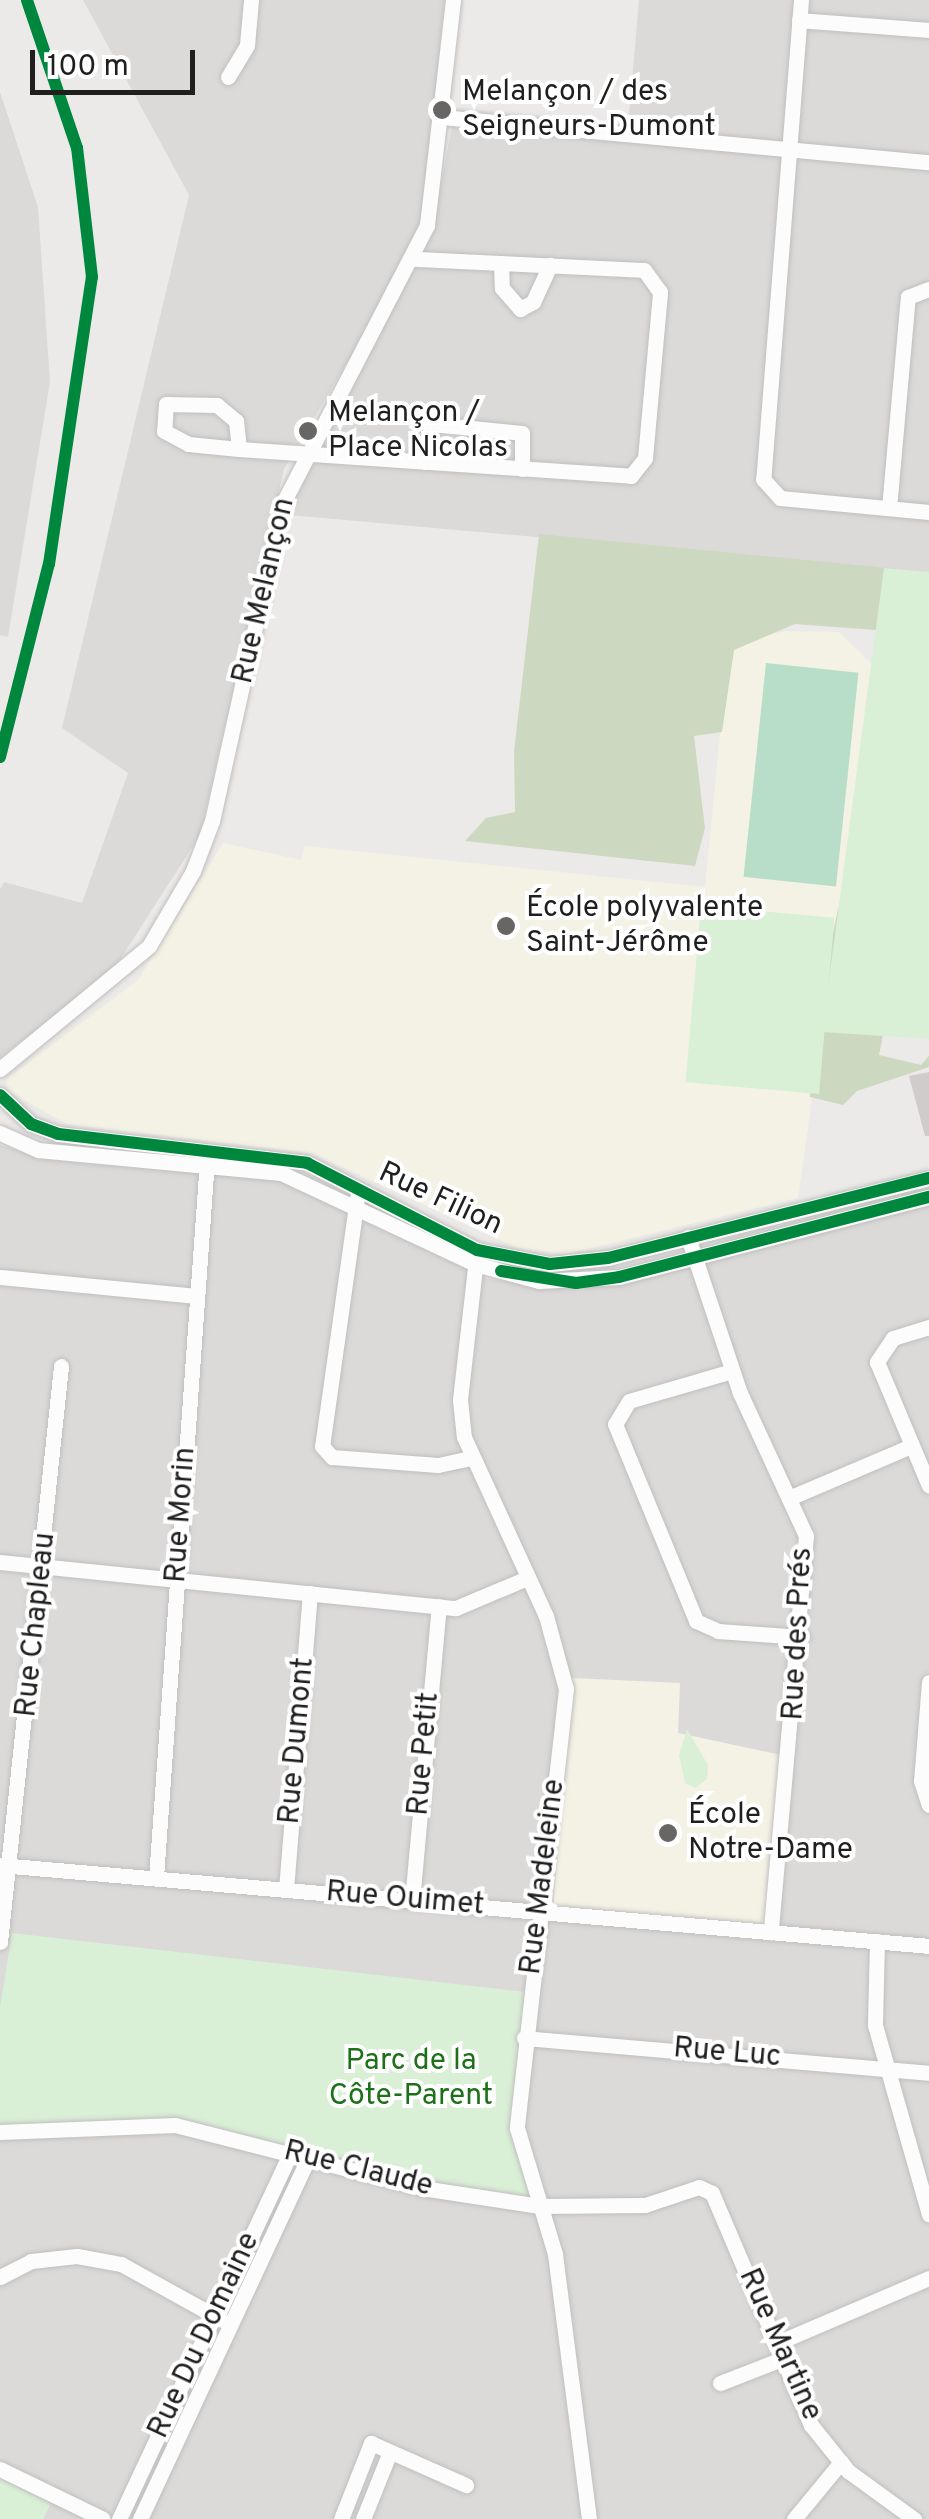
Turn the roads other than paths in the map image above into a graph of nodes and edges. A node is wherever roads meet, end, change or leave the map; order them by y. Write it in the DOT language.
graph roads {
  1 [pos="251,0"];
  2 [pos="453,0"];
  3 [pos="800,0"];
  4 [pos="799,20"];
  5 [pos="929,30"];
  6 [pos="228,77"];
  7 [pos="442,117"];
  8 [pos="790,150"];
  9 [pos="929,162"];
  10 [pos="415,259"];
  11 [pos="502,263"];
  12 [pos="550,266"];
  13 [pos="929,289"];
  14 [pos="239,449"];
  15 [pos="305,452"];
  16 [pos="425,462"];
  17 [pos="522,468"];
  18 [pos="890,508"];
  19 [pos="929,512"];
  20 [pos="0,1069"];
  21 [pos="0,1095"];
  22 [pos="0,1132"];
  23 [pos="207,1158"];
  24 [pos="929,1178"];
  25 [pos="359,1189"];
  26 [pos="929,1197"];
  27 [pos="355,1206"];
  28 [pos="688,1237"];
  29 [pos="476,1257"];
  30 [pos="693,1258"];
  31 [pos="580,1263"];
  32 [pos="0,1277"];
  33 [pos="580,1283"];
  34 [pos="197,1296"];
  35 [pos="929,1327"];
  36 [pos="61,1366"];
  37 [pos="732,1371"];
  38 [pos="910,1446"];
  39 [pos="471,1458"];
  40 [pos="929,1486"];
  41 [pos="789,1498"];
  42 [pos="0,1562"];
  43 [pos="44,1566"];
  44 [pos="527,1578"];
  45 [pos="177,1580"];
  46 [pos="310,1593"];
  47 [pos="438,1606"];
  48 [pos="802,1637"];
  49 [pos="929,1682"];
  50 [pos="928,1805"];
  51 [pos="6,1865"];
  52 [pos="156,1878"];
  53 [pos="286,1890"];
  54 [pos="412,1901"];
  55 [pos="540,1912"];
  56 [pos="770,1932"];
  57 [pos="877,1941"];
  58 [pos="0,1942"];
  59 [pos="929,1946"];
  60 [pos="524,2038"];
  61 [pos="888,2069"];
  62 [pos="929,2073"];
  63 [pos="0,2132"];
  64 [pos="290,2154"];
  65 [pos="308,2158"];
  66 [pos="712,2193"];
  67 [pos="540,2206"];
  68 [pos="929,2214"];
  69 [pos="0,2277"];
  70 [pos="929,2278"];
  71 [pos="214,2316"];
  72 [pos="230,2325"];
  73 [pos="780,2350"];
  74 [pos="720,2383"];
  75 [pos="390,2452"];
  76 [pos="841,2462"];
  77 [pos="0,2469"];
  78 [pos="466,2485"];
  79 [pos="104,2519"];
  80 [pos="119,2519"];
  81 [pos="140,2519"];
  82 [pos="342,2519"];
  83 [pos="362,2519"];
  84 [pos="589,2519"];
  85 [pos="794,2519"];
  86 [pos="914,2519"];
  1 -- 6 [label="street"];
  2 -- 7 [label="street, Rue Melançon"];
  3 -- 4 [label="street"];
  4 -- 5 [label="street"];
  4 -- 8 [label="street"];
  7 -- 8 [label="street"];
  7 -- 10 [label="street, Rue Melançon"];
  8 -- 9 [label="street"];
  8 -- 18 [label="street"];
  10 -- 11 [label="street"];
  10 -- 15 [label="street, Rue Melançon"];
  11 -- 12 [label="street"];
  11 -- 12 [label="street"];
  12 -- 17 [label="street"];
  13 -- 18 [label="street"];
  14 -- 14 [label="street"];
  14 -- 15 [label="street"];
  15 -- 16 [label="street"];
  15 -- 20 [label="street, Rue Melançon"];
  16 -- 17 [label="street"];
  16 -- 17 [label="street"];
  18 -- 19 [label="street"];
  21 -- 23 [label="street, Rue Filion"];
  22 -- 23 [label="street, Rue Filion"];
  23 -- 25 [label="street, Rue Filion"];
  23 -- 27 [label="street, Rue Filion"];
  23 -- 34 [label="street, Rue Morin"];
  24 -- 28 [label="street, Rue Filion"];
  25 -- 27 [label="street"];
  25 -- 29 [label="street, Rue Filion"];
  26 -- 30 [label="street, Rue Filion"];
  27 -- 29 [label="street, Rue Filion"];
  27 -- 39 [label="street"];
  28 -- 30 [label="street, Rue des Prés"];
  28 -- 31 [label="street, Rue Filion"];
  29 -- 31 [label="street, Rue Filion"];
  29 -- 33 [label="street, Rue Filion"];
  29 -- 39 [label="street, Rue Madeleine"];
  30 -- 33 [label="street, Rue Filion"];
  30 -- 37 [label="street, Rue des Prés"];
  31 -- 33 [label="street"];
  32 -- 34 [label="street"];
  34 -- 45 [label="street, Rue Morin"];
  35 -- 38 [label="street"];
  36 -- 43 [label="street, Rue Chapleau"];
  37 -- 41 [label="street, Rue des Prés"];
  37 -- 48 [label="street"];
  38 -- 40 [label="street"];
  38 -- 41 [label="street"];
  39 -- 44 [label="street, Rue Madeleine"];
  41 -- 48 [label="street, Rue des Prés"];
  42 -- 43 [label="street"];
  43 -- 45 [label="street"];
  43 -- 51 [label="street, Rue Chapleau"];
  44 -- 47 [label="street"];
  44 -- 55 [label="street, Rue Madeleine"];
  45 -- 46 [label="street"];
  45 -- 52 [label="street, Rue Morin"];
  46 -- 47 [label="street"];
  46 -- 53 [label="street, Rue Dumont"];
  47 -- 54 [label="street, Rue Petit"];
  48 -- 56 [label="street, Rue des Prés"];
  49 -- 50 [label="street"];
  51 -- 52 [label="street, Rue Ouimet"];
  51 -- 58 [label="street, Rue Chapleau"];
  52 -- 53 [label="street, Rue Ouimet"];
  53 -- 54 [label="street, Rue Ouimet"];
  54 -- 55 [label="street, Rue Ouimet"];
  55 -- 56 [label="street, Rue Ouimet"];
  55 -- 60 [label="street, Rue Madeleine"];
  56 -- 57 [label="street, Rue Ouimet"];
  57 -- 59 [label="street, Rue Ouimet"];
  57 -- 61 [label="street"];
  60 -- 61 [label="street, Rue Luc"];
  60 -- 67 [label="street, Rue Madeleine"];
  61 -- 62 [label="street, Rue Luc"];
  61 -- 68 [label="street"];
  63 -- 64 [label="street, Rue Claude"];
  64 -- 65 [label="street, Rue Claude"];
  64 -- 71 [label="street, Rue Du Domaine"];
  65 -- 67 [label="street, Rue Claude"];
  65 -- 72 [label="street, Rue Du Domaine"];
  66 -- 67 [label="street, Rue Claude"];
  66 -- 73 [label="street, Rue Martine"];
  67 -- 84 [label="street, Rue Madeleine"];
  69 -- 71 [label="street"];
  70 -- 73 [label="street"];
  71 -- 72 [label="street"];
  71 -- 80 [label="street, Rue Du Domaine"];
  72 -- 81 [label="street, Rue Du Domaine"];
  73 -- 74 [label="street"];
  73 -- 76 [label="street, Rue Martine"];
  75 -- 78 [label="street"];
  75 -- 82 [label="street"];
  75 -- 83 [label="street"];
  76 -- 85 [label="street"];
  76 -- 86 [label="street, Rue Martine"];
  77 -- 79 [label="street"];
}
